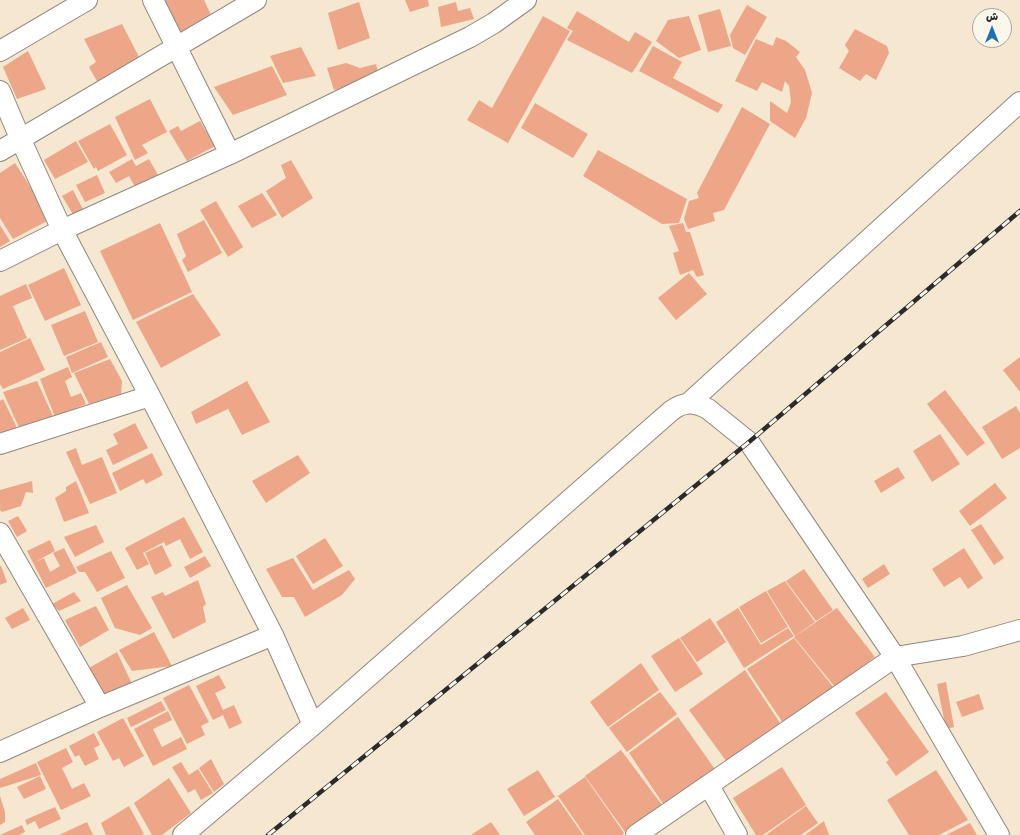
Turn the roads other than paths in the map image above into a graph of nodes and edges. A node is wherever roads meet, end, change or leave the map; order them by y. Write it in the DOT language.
graph roads {
  1 [pos="87,0"];
  2 [pos="153,0"];
  3 [pos="256,0"];
  4 [pos="526,0"];
  5 [pos="177,46"];
  6 [pos="0,51"];
  7 [pos="0,91"];
  8 [pos="1020,102"];
  9 [pos="20,138"];
  10 [pos="0,151"];
  11 [pos="230,154"];
  12 [pos="62,230"];
  13 [pos="0,261"];
  14 [pos="150,396"];
  15 [pos="690,403"];
  16 [pos="0,444"];
  17 [pos="1,538"];
  18 [pos="1020,630"];
  19 [pos="272,635"];
  20 [pos="895,657"];
  21 [pos="100,706"];
  22 [pos="313,725"];
  23 [pos="0,752"];
  24 [pos="709,786"];
  25 [pos="183,835"];
  26 [pos="636,835"];
  27 [pos="737,835"];
  28 [pos="999,835"];
  1 -- 6 [label="street"];
  2 -- 5 [label="street"];
  3 -- 5 [label="street"];
  4 -- 11 [label="street"];
  5 -- 9 [label="street"];
  5 -- 11 [label="street"];
  7 -- 9 [label="street"];
  8 -- 15 [label="street"];
  9 -- 10 [label="street"];
  9 -- 12 [label="street"];
  11 -- 12 [label="street"];
  12 -- 13 [label="street"];
  12 -- 14 [label="street"];
  14 -- 16 [label="street"];
  14 -- 19 [label="street"];
  15 -- 20 [label="street"];
  15 -- 22 [label="street"];
  17 -- 21 [label="street"];
  18 -- 20 [label="street"];
  19 -- 21 [label="street"];
  19 -- 22 [label="street"];
  20 -- 24 [label="street"];
  20 -- 28 [label="street"];
  21 -- 23 [label="street"];
  22 -- 25 [label="street"];
  24 -- 26 [label="street"];
  24 -- 27 [label="street"];
}
